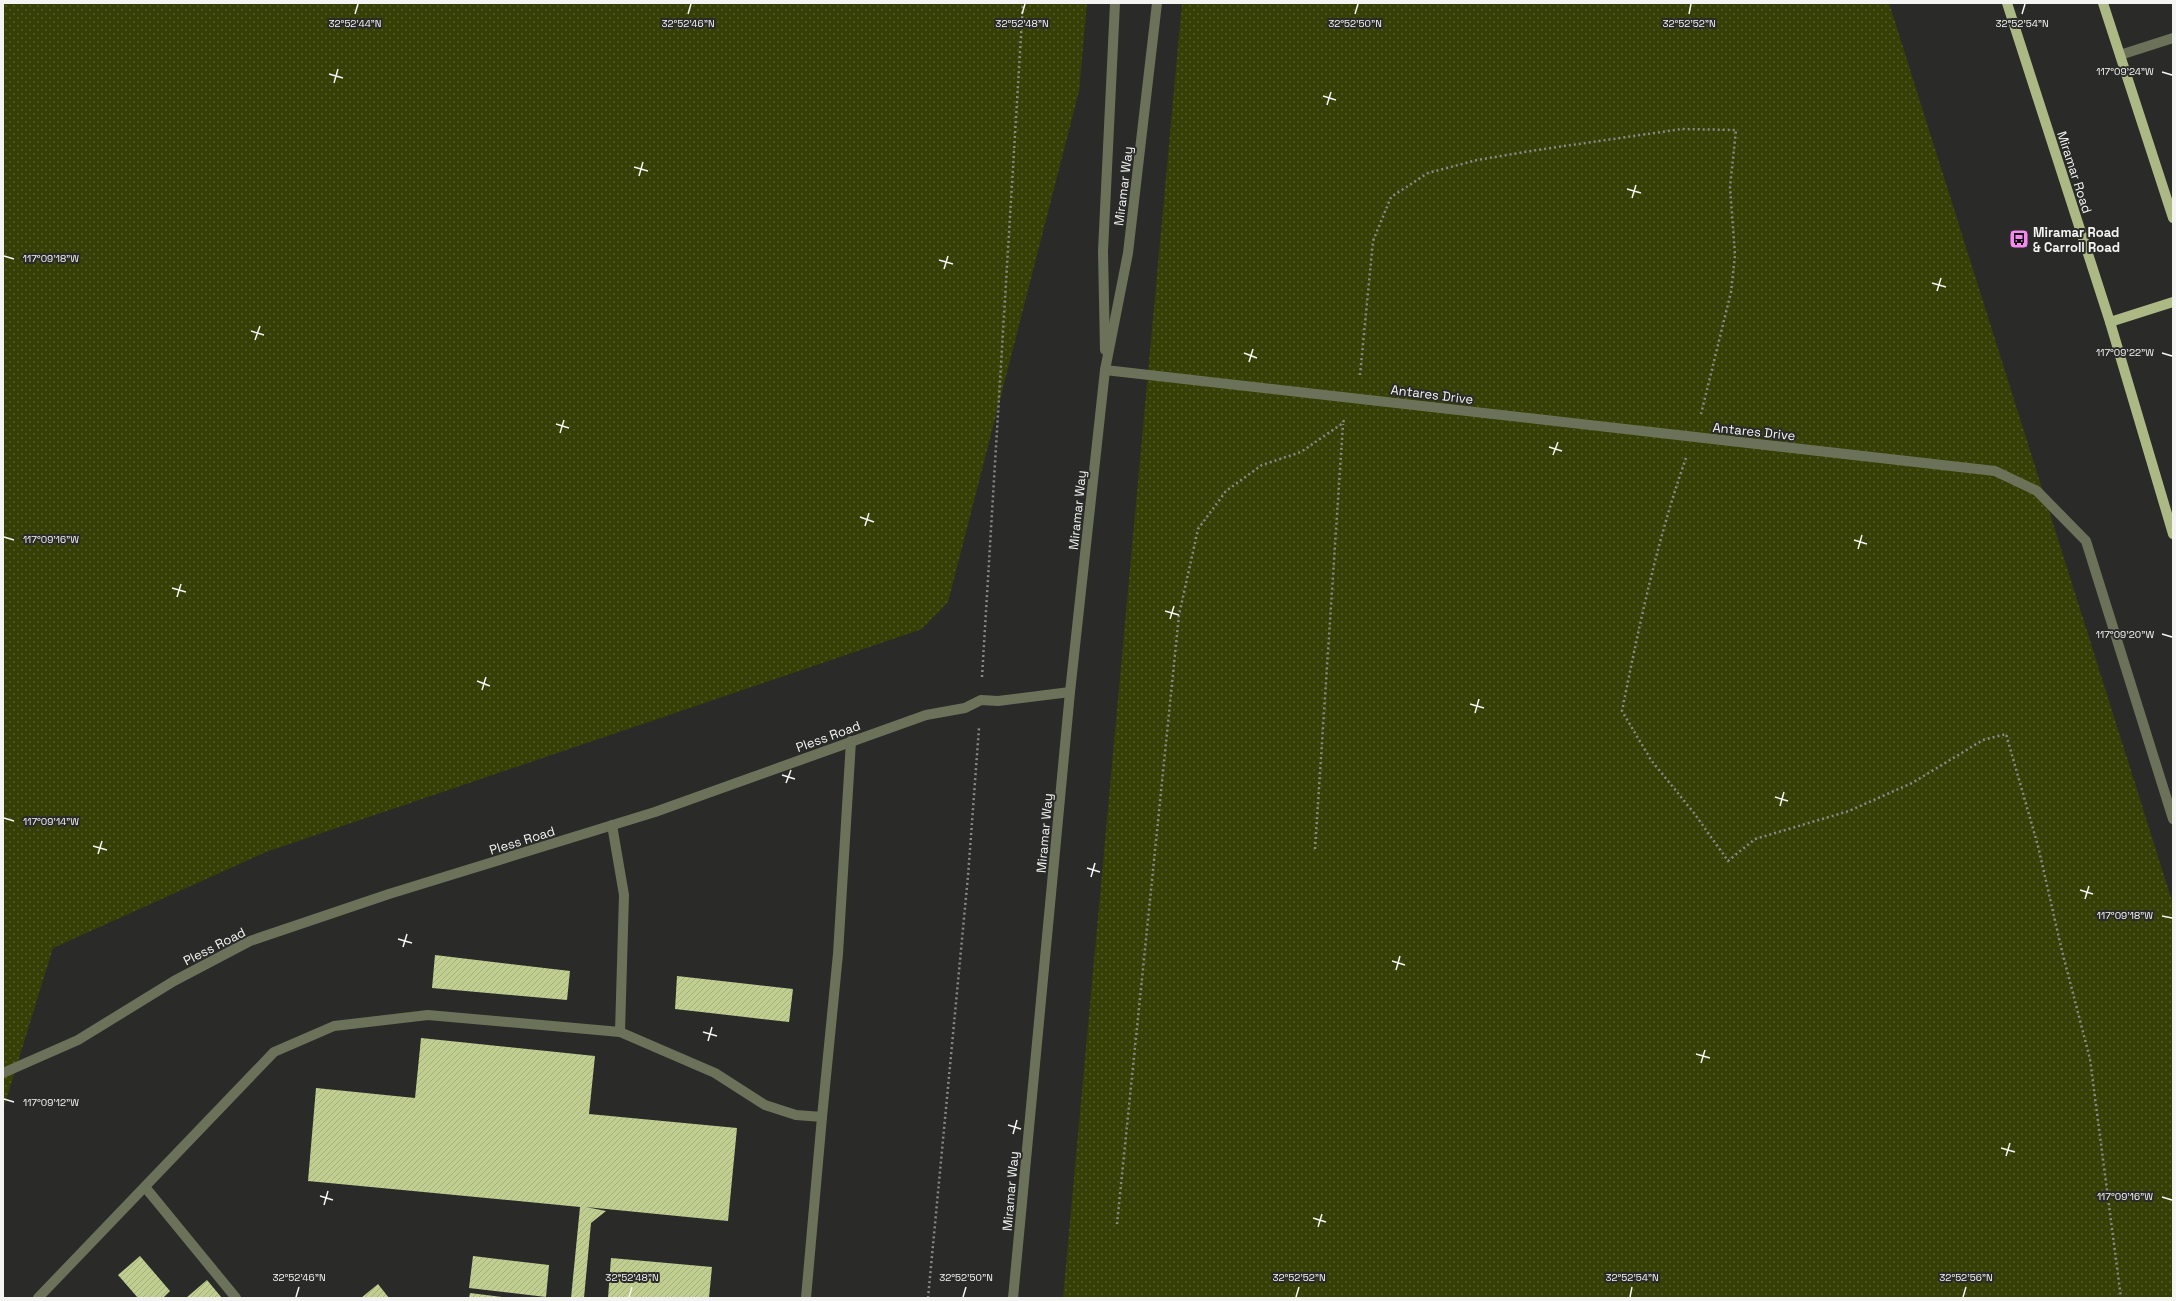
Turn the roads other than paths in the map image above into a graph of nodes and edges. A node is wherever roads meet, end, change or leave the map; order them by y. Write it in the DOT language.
graph roads {
  1 [pos="1115,3"];
  2 [pos="1157,3"];
  3 [pos="2007,3"];
  4 [pos="2103,3"];
  5 [pos="2173,38"];
  6 [pos="2120,55"];
  7 [pos="2173,218"];
  8 [pos="2173,302"];
  9 [pos="2110,322"];
  10 [pos="1105,370"];
  11 [pos="2173,534"];
  12 [pos="1070,692"];
  13 [pos="851,741"];
  14 [pos="2173,819"];
  15 [pos="612,825"];
  16 [pos="620,1032"];
  17 [pos="3,1073"];
  18 [pos="822,1117"];
  19 [pos="145,1187"];
  20 [pos="38,1298"];
  21 [pos="236,1298"];
  22 [pos="806,1298"];
  23 [pos="1013,1298"];
  1 -- 10 [label="street, Miramar Way"];
  2 -- 10 [label="street, Miramar Way"];
  3 -- 9 [label="main road, Miramar Road"];
  4 -- 6 [label="main road"];
  5 -- 6 [label="street"];
  6 -- 7 [label="main road"];
  8 -- 9 [label="main road"];
  9 -- 11 [label="main road, Miramar Road"];
  10 -- 12 [label="street, Miramar Way"];
  10 -- 14 [label="street, Antares Drive"];
  12 -- 13 [label="street, Pless Road"];
  12 -- 23 [label="street, Miramar Way"];
  13 -- 15 [label="street, Pless Road"];
  13 -- 18 [label="street"];
  15 -- 16 [label="street"];
  15 -- 17 [label="street, Pless Road"];
  16 -- 18 [label="street"];
  16 -- 19 [label="street"];
  18 -- 22 [label="street"];
  19 -- 20 [label="street"];
  19 -- 21 [label="street"];
}
